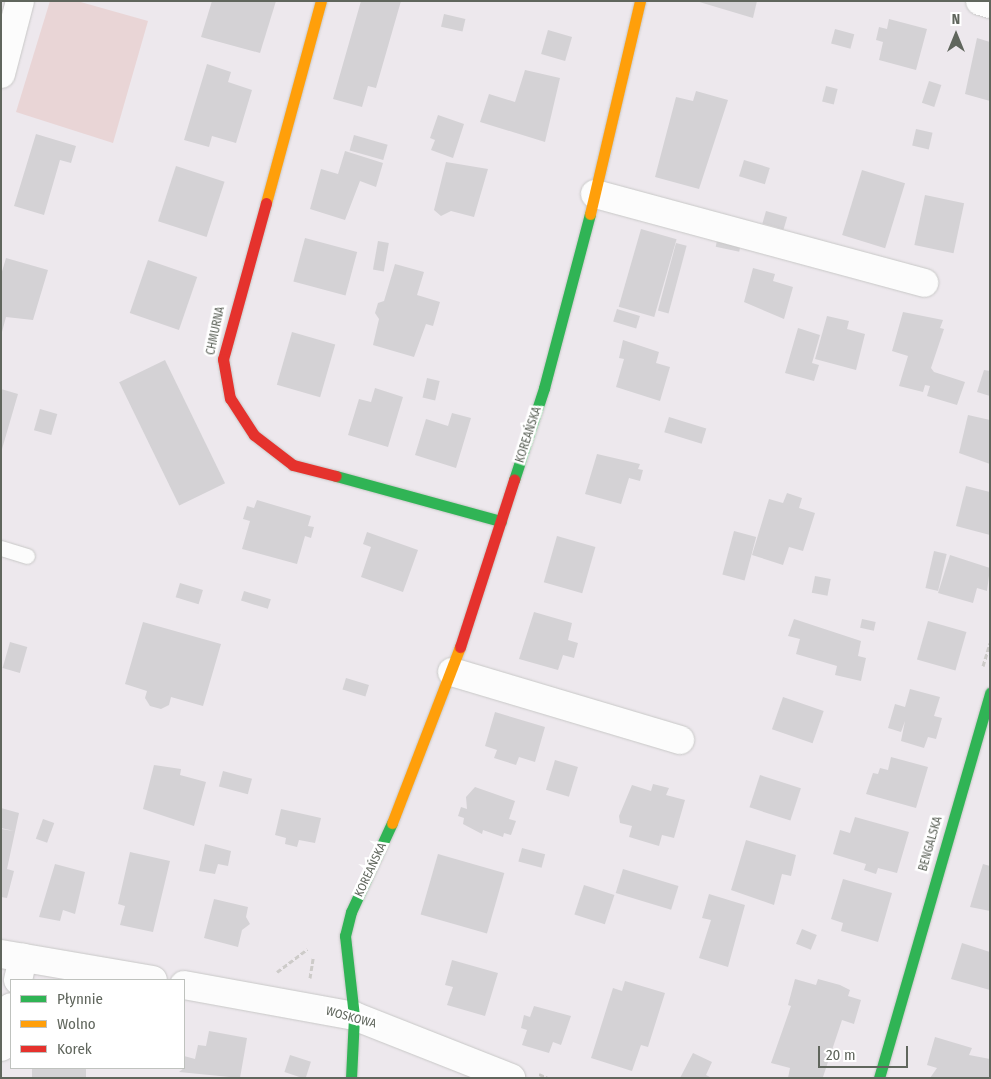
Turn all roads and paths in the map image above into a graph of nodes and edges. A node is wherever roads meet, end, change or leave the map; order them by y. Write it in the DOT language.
graph roads {
  1 [pos="20,1"];
  2 [pos="321,1"];
  3 [pos="640,1"];
  4 [pos="980,1"];
  5 [pos="990,4"];
  6 [pos="1,74"];
  7 [pos="595,194"];
  8 [pos="924,283"];
  9 [pos="501,522"];
  10 [pos="1,548"];
  11 [pos="27,556"];
  12 [pos="452,672"];
  13 [pos="990,693"];
  14 [pos="680,740"];
  15 [pos="14,964"];
  16 [pos="144,979"];
  17 [pos="185,986"];
  18 [pos="10,1011"];
  19 [pos="354,1016"];
  20 [pos="1,1047"];
  21 [pos="351,1078"];
  22 [pos="511,1078"];
  23 [pos="879,1078"];
  1 -- 6 [label="street"];
  2 -- 9 [label="street, CHMURNA"];
  3 -- 7 [label="street, KOREAŃSKA"];
  4 -- 5 [label="street"];
  7 -- 8 [label="street"];
  7 -- 9 [label="street, KOREAŃSKA"];
  9 -- 12 [label="street, KOREAŃSKA"];
  10 -- 11 [label="lane"];
  12 -- 14 [label="street"];
  12 -- 19 [label="street, KOREAŃSKA"];
  13 -- 23 [label="street, BENGALSKA"];
  15 -- 16 [label="street"];
  17 -- 19 [label="street, WOSKOWA"];
  18 -- 20 [label="street"];
  19 -- 21 [label="street, KOREAŃSKA"];
  19 -- 22 [label="street, WOSKOWA"];
}
